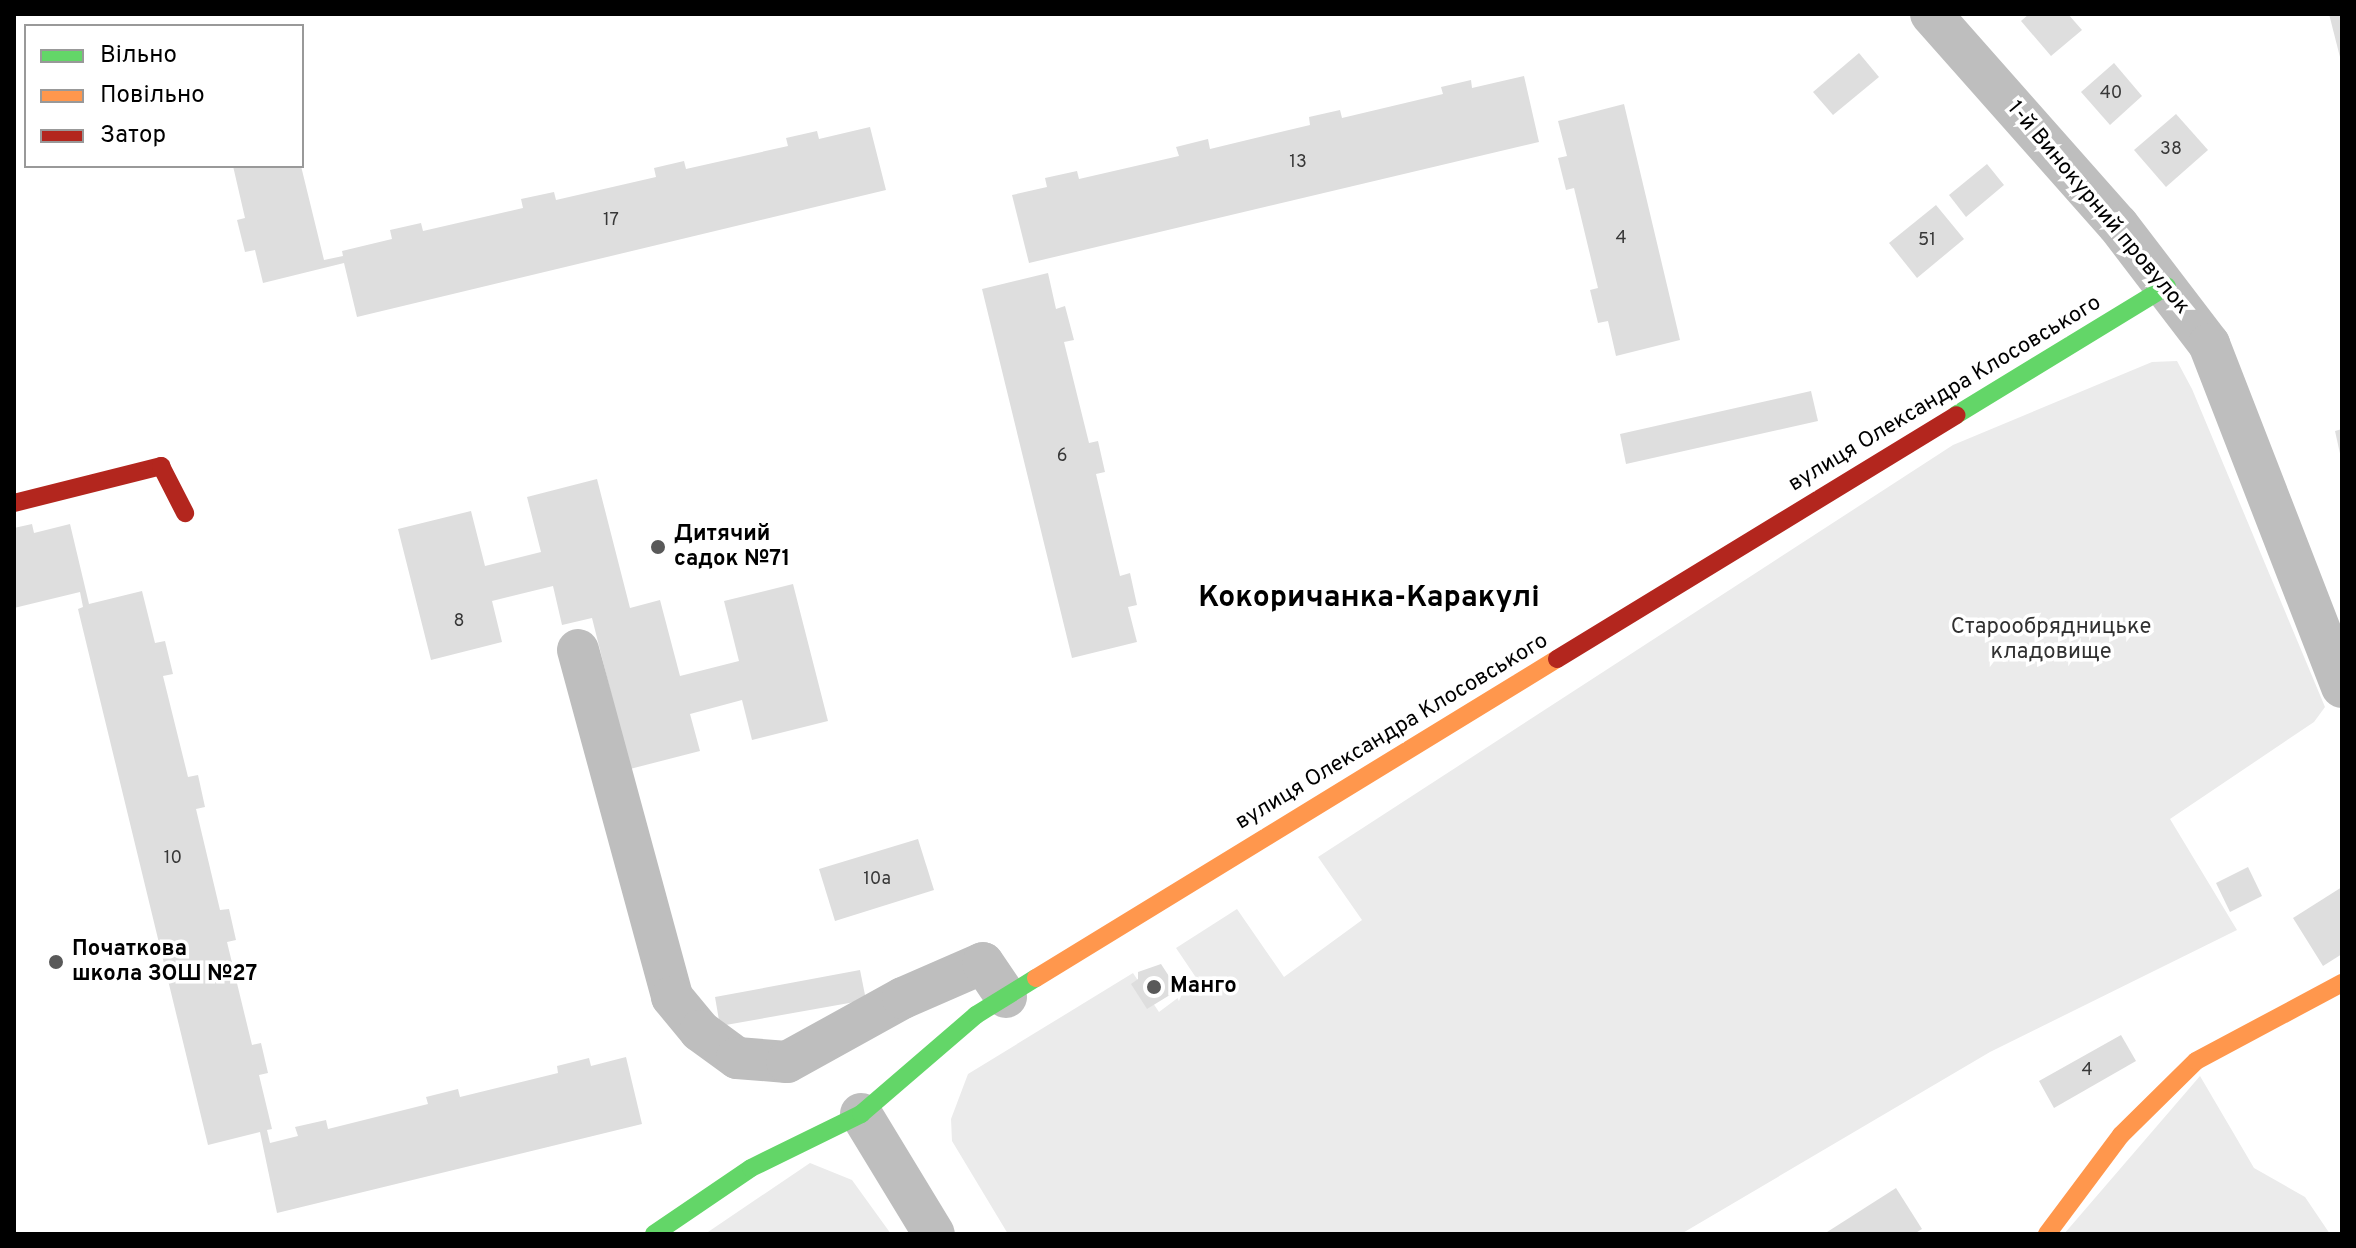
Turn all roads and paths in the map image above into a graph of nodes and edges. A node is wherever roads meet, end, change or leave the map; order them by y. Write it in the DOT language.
graph roads {
  1 [pos="1931,14"];
  2 [pos="2167,286"];
  3 [pos="14,503"];
  4 [pos="185,513"];
  5 [pos="578,650"];
  6 [pos="2342,687"];
  7 [pos="2342,983"];
  8 [pos="1006,997"];
  9 [pos="861,1114"];
  10 [pos="933,1232"];
  11 [pos="654,1234"];
  12 [pos="2047,1234"];
  1 -- 2 [label="street, 1-й Винокурний провулок"];
  2 -- 6 [label="street, 1-й Винокурний провулок"];
  2 -- 8 [label="street, вулиця Олександра Клосовського"];
  3 -- 4 [label="street"];
  5 -- 8 [label="street"];
  7 -- 12 [label="street"];
  8 -- 9 [label="street, вулиця Олександра Клосовського"];
  9 -- 10 [label="street"];
  9 -- 11 [label="street, вулиця Олександра Клосовського"];
}
